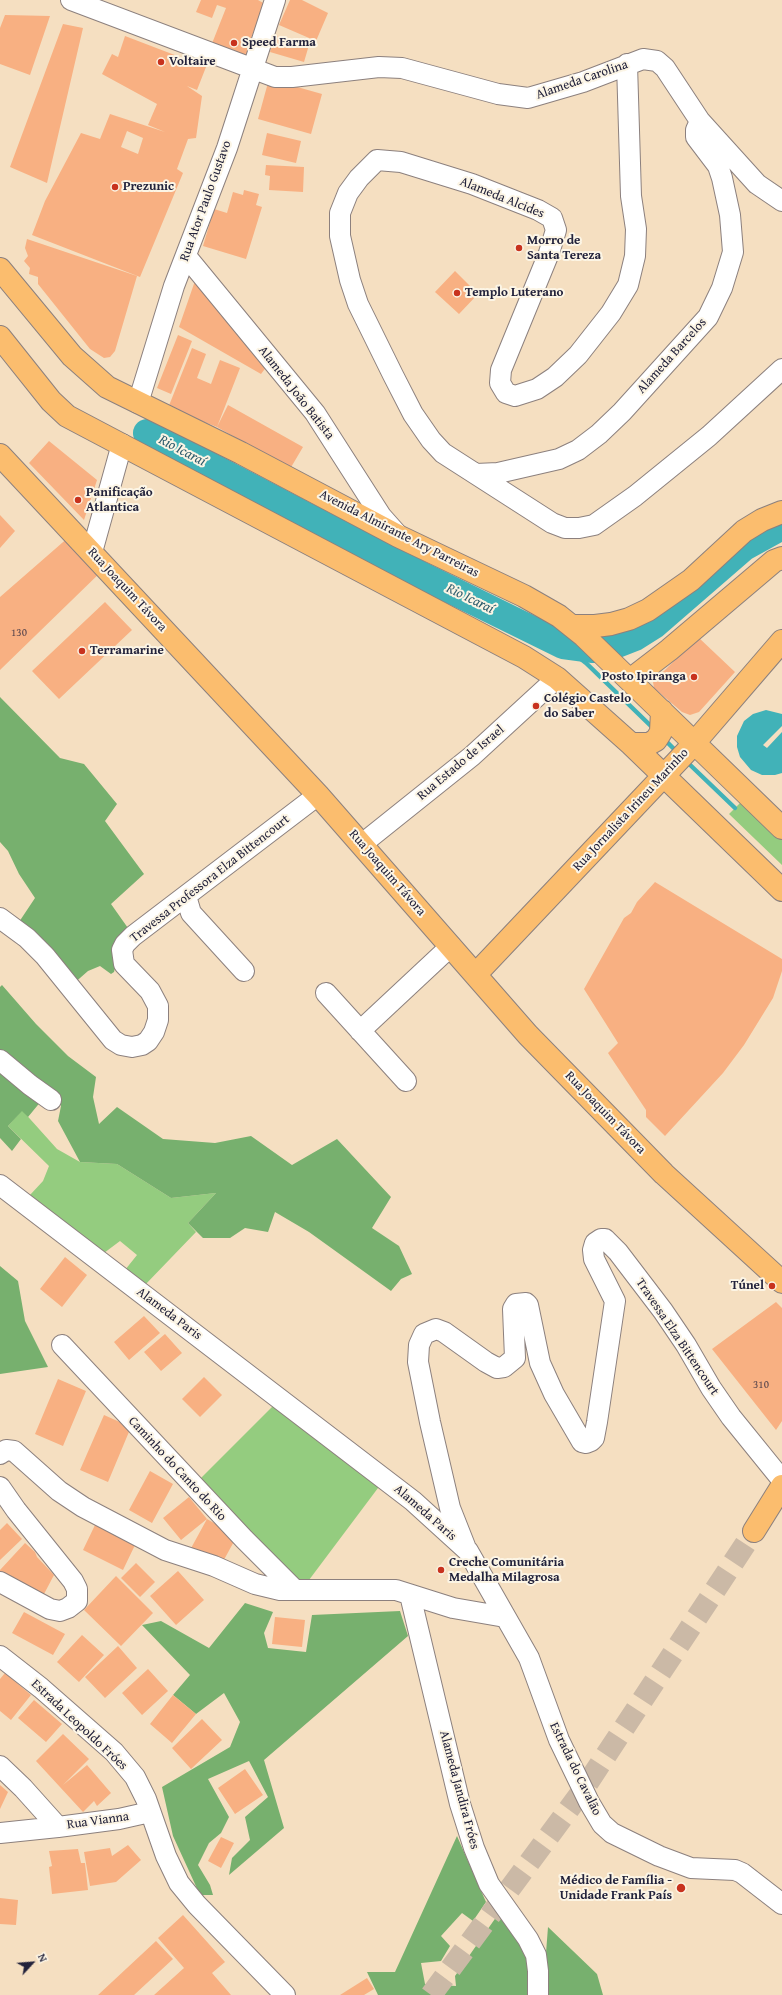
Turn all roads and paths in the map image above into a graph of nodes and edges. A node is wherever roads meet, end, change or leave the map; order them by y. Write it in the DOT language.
graph roads {
  1 [pos="71,0"];
  2 [pos="275,0"];
  3 [pos="627,64"];
  4 [pos="252,68"];
  5 [pos="700,121"];
  6 [pos="782,201"];
  7 [pos="186,256"];
  8 [pos="0,268"];
  9 [pos="0,337"];
  10 [pos="782,369"];
  11 [pos="138,403"];
  12 [pos="122,444"];
  13 [pos="0,455"];
  14 [pos="476,474"];
  15 [pos="782,512"];
  16 [pos="398,536"];
  17 [pos="92,552"];
  18 [pos="782,558"];
  19 [pos="574,626"];
  20 [pos="782,641"];
  21 [pos="557,678"];
  22 [pos="630,680"];
  23 [pos="651,732"];
  24 [pos="691,746"];
  25 [pos="665,774"];
  26 [pos="318,795"];
  27 [pos="782,828"];
  28 [pos="362,844"];
  29 [pos="782,890"];
  30 [pos="186,896"];
  31 [pos="0,918"];
  32 [pos="451,946"];
  33 [pos="244,972"];
  34 [pos="476,974"];
  35 [pos="326,993"];
  36 [pos="360,1031"];
  37 [pos="0,1060"];
  38 [pos="406,1081"];
  39 [pos="51,1100"];
  40 [pos="0,1185"];
  41 [pos="782,1282"];
  42 [pos="62,1345"];
  43 [pos="0,1454"];
  44 [pos="782,1480"];
  45 [pos="782,1486"];
  46 [pos="0,1487"];
  47 [pos="754,1531"];
  48 [pos="468,1551"];
  49 [pos="0,1582"];
  50 [pos="295,1590"];
  51 [pos="410,1595"];
  52 [pos="505,1617"];
  53 [pos="0,1656"];
  54 [pos="0,1766"];
  55 [pos="150,1812"];
  56 [pos="58,1827"];
  57 [pos="0,1833"];
  58 [pos="782,1904"];
  59 [pos="285,1995"];
  60 [pos="538,1995"];
  1 -- 4 [label="street, Alameda Carolina"];
  2 -- 4 [label="street, Rua Ator Paulo Gustavo"];
  3 -- 4 [label="street, Alameda Carolina"];
  3 -- 5 [label="street, Alameda Carolina"];
  3 -- 14 [label="street, Alameda Alcides"];
  4 -- 7 [label="street, Rua Ator Paulo Gustavo"];
  5 -- 6 [label="street, Alameda Carolina"];
  5 -- 14 [label="street, Alameda Barcelos"];
  7 -- 11 [label="street, Rua Ator Paulo Gustavo"];
  7 -- 16 [label="street, Alameda João Batista"];
  8 -- 11 [label="main road, Avenida Almirante Ary Parreiras"];
  9 -- 12 [label="main road, Avenida Almirante Ary Parreiras"];
  10 -- 14 [label="street, Alameda Alcides"];
  11 -- 16 [label="main road, Avenida Almirante Ary Parreiras"];
  12 -- 17 [label="street"];
  12 -- 21 [label="main road, Avenida Almirante Ary Parreiras"];
  13 -- 17 [label="main road, Rua Joaquim Távora"];
  15 -- 19 [label="main road"];
  16 -- 19 [label="main road, Avenida Almirante Ary Parreiras"];
  17 -- 26 [label="main road, Rua Joaquim Távora"];
  18 -- 22 [label="main road"];
  19 -- 22 [label="main road, Avenida Almirante Ary Parreiras"];
  20 -- 24 [label="main road, Rua Jornalista Irineu Marinho"];
  21 -- 23 [label="main road, Avenida Almirante Ary Parreiras"];
  21 -- 28 [label="street, Rua Estado de Israel"];
  22 -- 23 [label="main road, Avenida Almirante Ary Parreiras"];
  23 -- 24 [label="main road, Avenida Almirante Ary Parreiras"];
  23 -- 25 [label="main road, Avenida Almirante Ary Parreiras"];
  24 -- 25 [label="main road, Rua Jornalista Irineu Marinho"];
  24 -- 27 [label="main road, Avenida Almirante Ary Parreiras"];
  25 -- 29 [label="main road, Avenida Almirante Ary Parreiras"];
  25 -- 34 [label="main road, Rua Jornalista Irineu Marinho"];
  26 -- 28 [label="main road, Rua Joaquim Távora"];
  26 -- 30 [label="street, Travessa Professora Elza Bittencourt"];
  28 -- 32 [label="main road, Rua Joaquim Távora"];
  30 -- 31 [label="street, Travessa Professora Elza Bittencourt"];
  30 -- 33 [label="street"];
  32 -- 34 [label="main road, Rua Joaquim Távora"];
  32 -- 36 [label="street"];
  34 -- 41 [label="main road, Rua Joaquim Távora"];
  35 -- 36 [label="street"];
  36 -- 38 [label="street"];
  37 -- 39 [label="street"];
  40 -- 48 [label="street, Alameda Paris"];
  42 -- 50 [label="street, Caminho do Canto do Rio"];
  43 -- 50 [label="street"];
  44 -- 48 [label="street, Travessa Elza Bittencourt"];
  45 -- 47 [label="main road"];
  46 -- 49 [label="street"];
  48 -- 52 [label="street, Alameda Paris"];
  50 -- 51 [label="street"];
  51 -- 52 [label="street"];
  51 -- 60 [label="street, Alameda Jandira Fróes"];
  52 -- 58 [label="street, Estrada do Cavalão"];
  53 -- 55 [label="street, Estrada Leopoldo Fróes"];
  54 -- 56 [label="street, Rua Vianna"];
  55 -- 56 [label="street, Rua Vianna"];
  55 -- 59 [label="street, Estrada Leopoldo Fróes"];
  56 -- 57 [label="street"];
}
